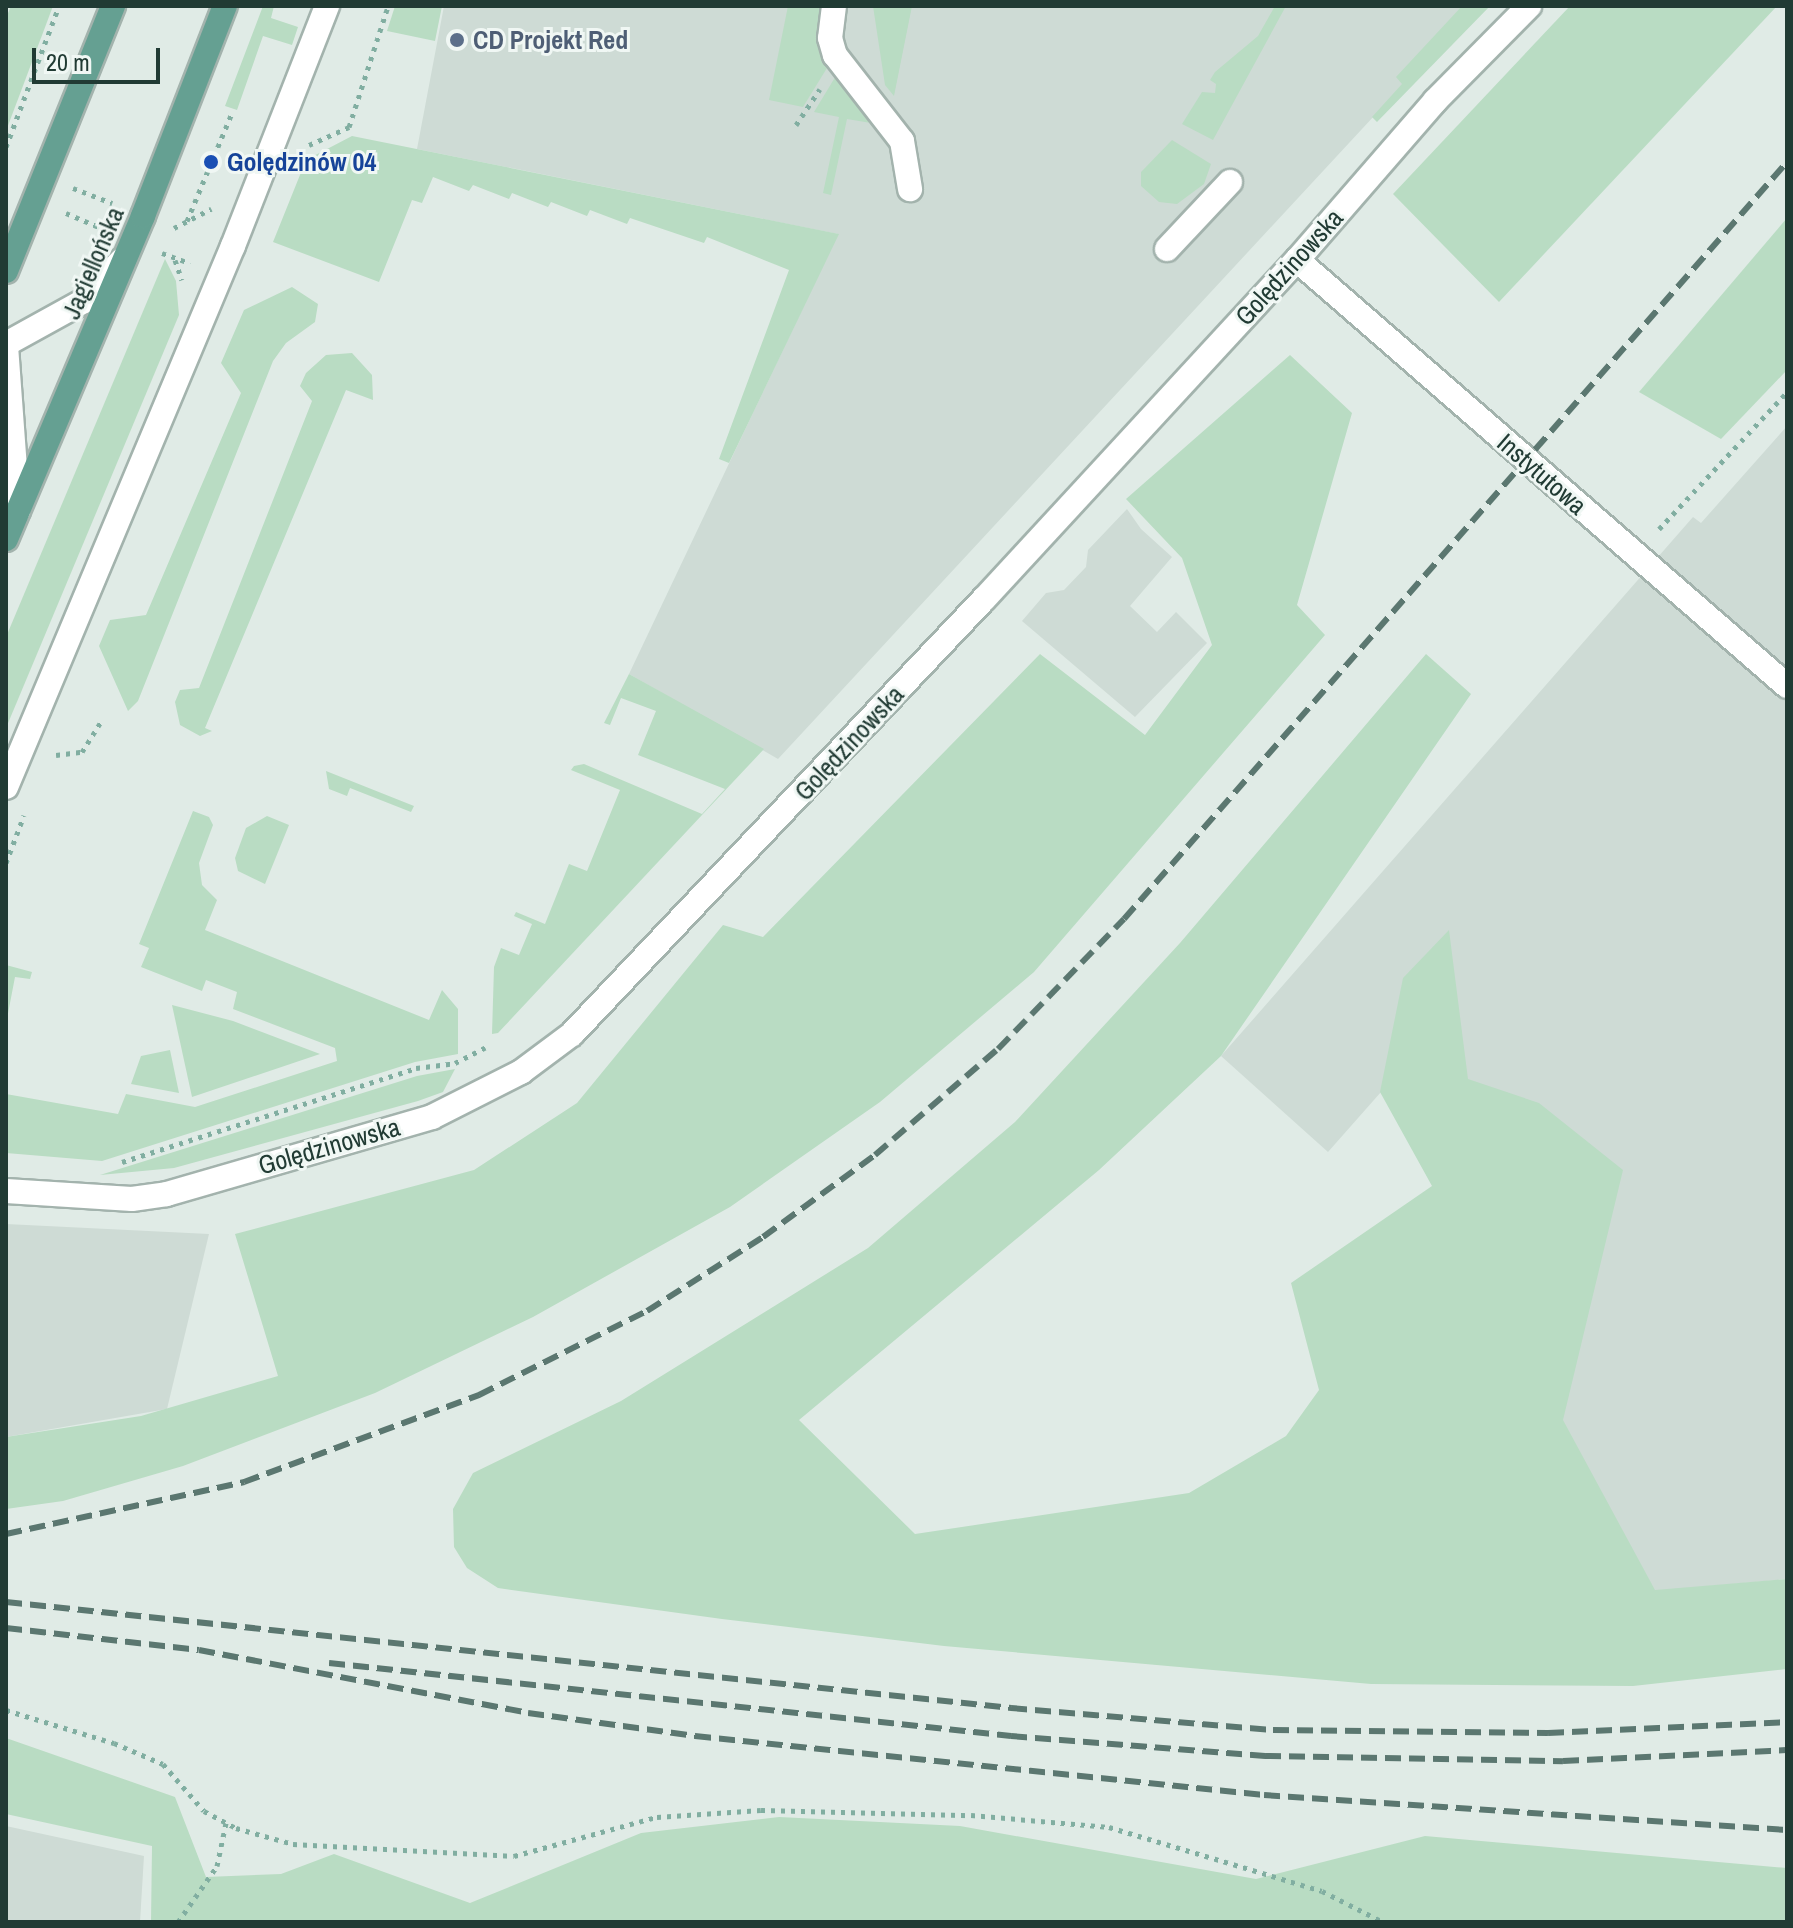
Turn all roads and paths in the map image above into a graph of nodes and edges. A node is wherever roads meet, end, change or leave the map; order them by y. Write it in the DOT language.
graph roads {
  1 [pos="59,6"];
  2 [pos="113,6"];
  3 [pos="225,6"];
  4 [pos="327,6"];
  5 [pos="834,6"];
  6 [pos="1529,6"];
  7 [pos="232,113"];
  8 [pos="6,147"];
  9 [pos="1230,182"];
  10 [pos="910,189"];
  11 [pos="187,222"];
  12 [pos="1167,249"];
  13 [pos="126,256"];
  14 [pos="1297,260"];
  15 [pos="6,271"];
  16 [pos="6,345"];
  17 [pos="1787,392"];
  18 [pos="18,511"];
  19 [pos="6,539"];
  20 [pos="1635,555"];
  21 [pos="1787,686"];
  22 [pos="6,787"];
  23 [pos="465,1058"];
  24 [pos="118,1163"];
  25 [pos="6,1191"];
  26 [pos="6,1710"];
  27 [pos="226,1823"];
  28 [pos="178,1922"];
  29 [pos="1383,1922"];
  1 -- 8 [label="path"];
  2 -- 15 [label="main road"];
  3 -- 13 [label="main road, Jagiellońska"];
  4 -- 22 [label="street"];
  5 -- 10 [label="street"];
  6 -- 14 [label="street, Golędzinowska"];
  7 -- 11 [label="path"];
  9 -- 12 [label="street"];
  13 -- 16 [label="street"];
  13 -- 18 [label="main road, Jagiellońska"];
  14 -- 20 [label="street, Instytutowa"];
  14 -- 25 [label="street, Golędzinowska"];
  16 -- 18 [label="street"];
  17 -- 20 [label="path"];
  18 -- 19 [label="main road, Jagiellońska"];
  20 -- 21 [label="street, Instytutowa"];
  23 -- 24 [label="path"];
  26 -- 27 [label="path"];
  27 -- 28 [label="path"];
  27 -- 29 [label="path"];
}
